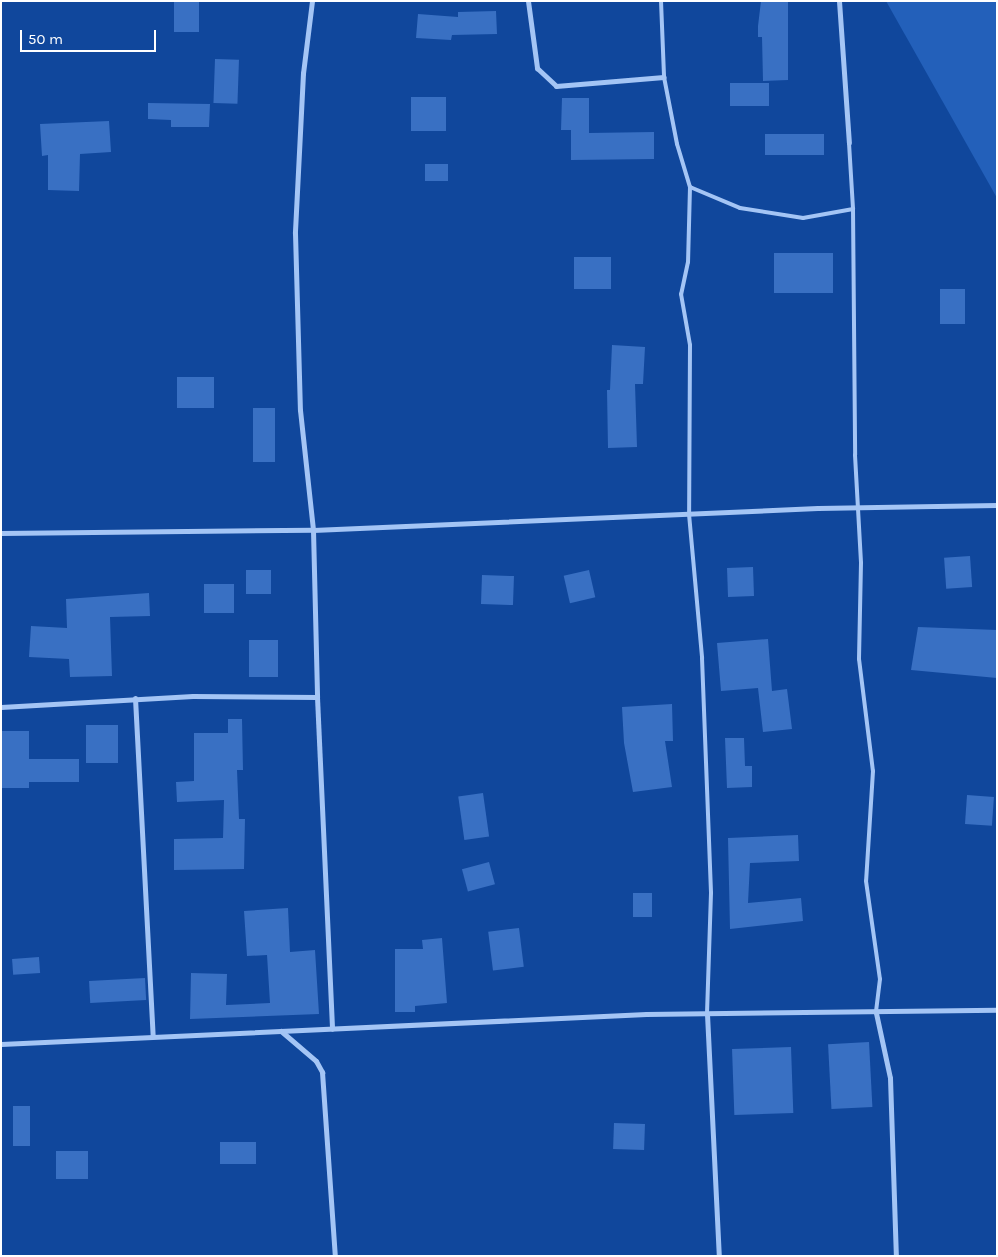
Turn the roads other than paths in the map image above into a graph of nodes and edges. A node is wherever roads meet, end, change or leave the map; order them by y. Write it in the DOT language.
graph roads {
  1 [pos="312,1"];
  2 [pos="528,1"];
  3 [pos="661,1"];
  4 [pos="839,1"];
  5 [pos="664,77"];
  6 [pos="850,143"];
  7 [pos="690,187"];
  8 [pos="853,209"];
  9 [pos="997,505"];
  10 [pos="858,507"];
  11 [pos="689,514"];
  12 [pos="313,530"];
  13 [pos="1,533"];
  14 [pos="317,697"];
  15 [pos="135,698"];
  16 [pos="1,707"];
  17 [pos="997,1010"];
  18 [pos="876,1013"];
  19 [pos="707,1014"];
  20 [pos="332,1029"];
  21 [pos="280,1031"];
  22 [pos="152,1036"];
  23 [pos="1,1044"];
  24 [pos="334,1256"];
  25 [pos="719,1256"];
  26 [pos="896,1256"];
  1 -- 12 [label="street"];
  2 -- 5 [label="street"];
  3 -- 5 [label="lane"];
  4 -- 6 [label="street"];
  5 -- 7 [label="lane"];
  6 -- 8 [label="lane"];
  7 -- 8 [label="lane"];
  7 -- 11 [label="lane"];
  8 -- 10 [label="lane"];
  9 -- 10 [label="street"];
  10 -- 11 [label="street"];
  10 -- 18 [label="lane"];
  11 -- 12 [label="street"];
  11 -- 19 [label="lane"];
  12 -- 13 [label="street"];
  12 -- 14 [label="street"];
  14 -- 15 [label="street"];
  14 -- 20 [label="street"];
  15 -- 16 [label="street"];
  15 -- 22 [label="street"];
  17 -- 18 [label="street"];
  18 -- 19 [label="street"];
  18 -- 26 [label="street"];
  19 -- 20 [label="street"];
  19 -- 25 [label="street"];
  20 -- 21 [label="street"];
  21 -- 22 [label="street"];
  21 -- 24 [label="street"];
  22 -- 23 [label="street"];
}
